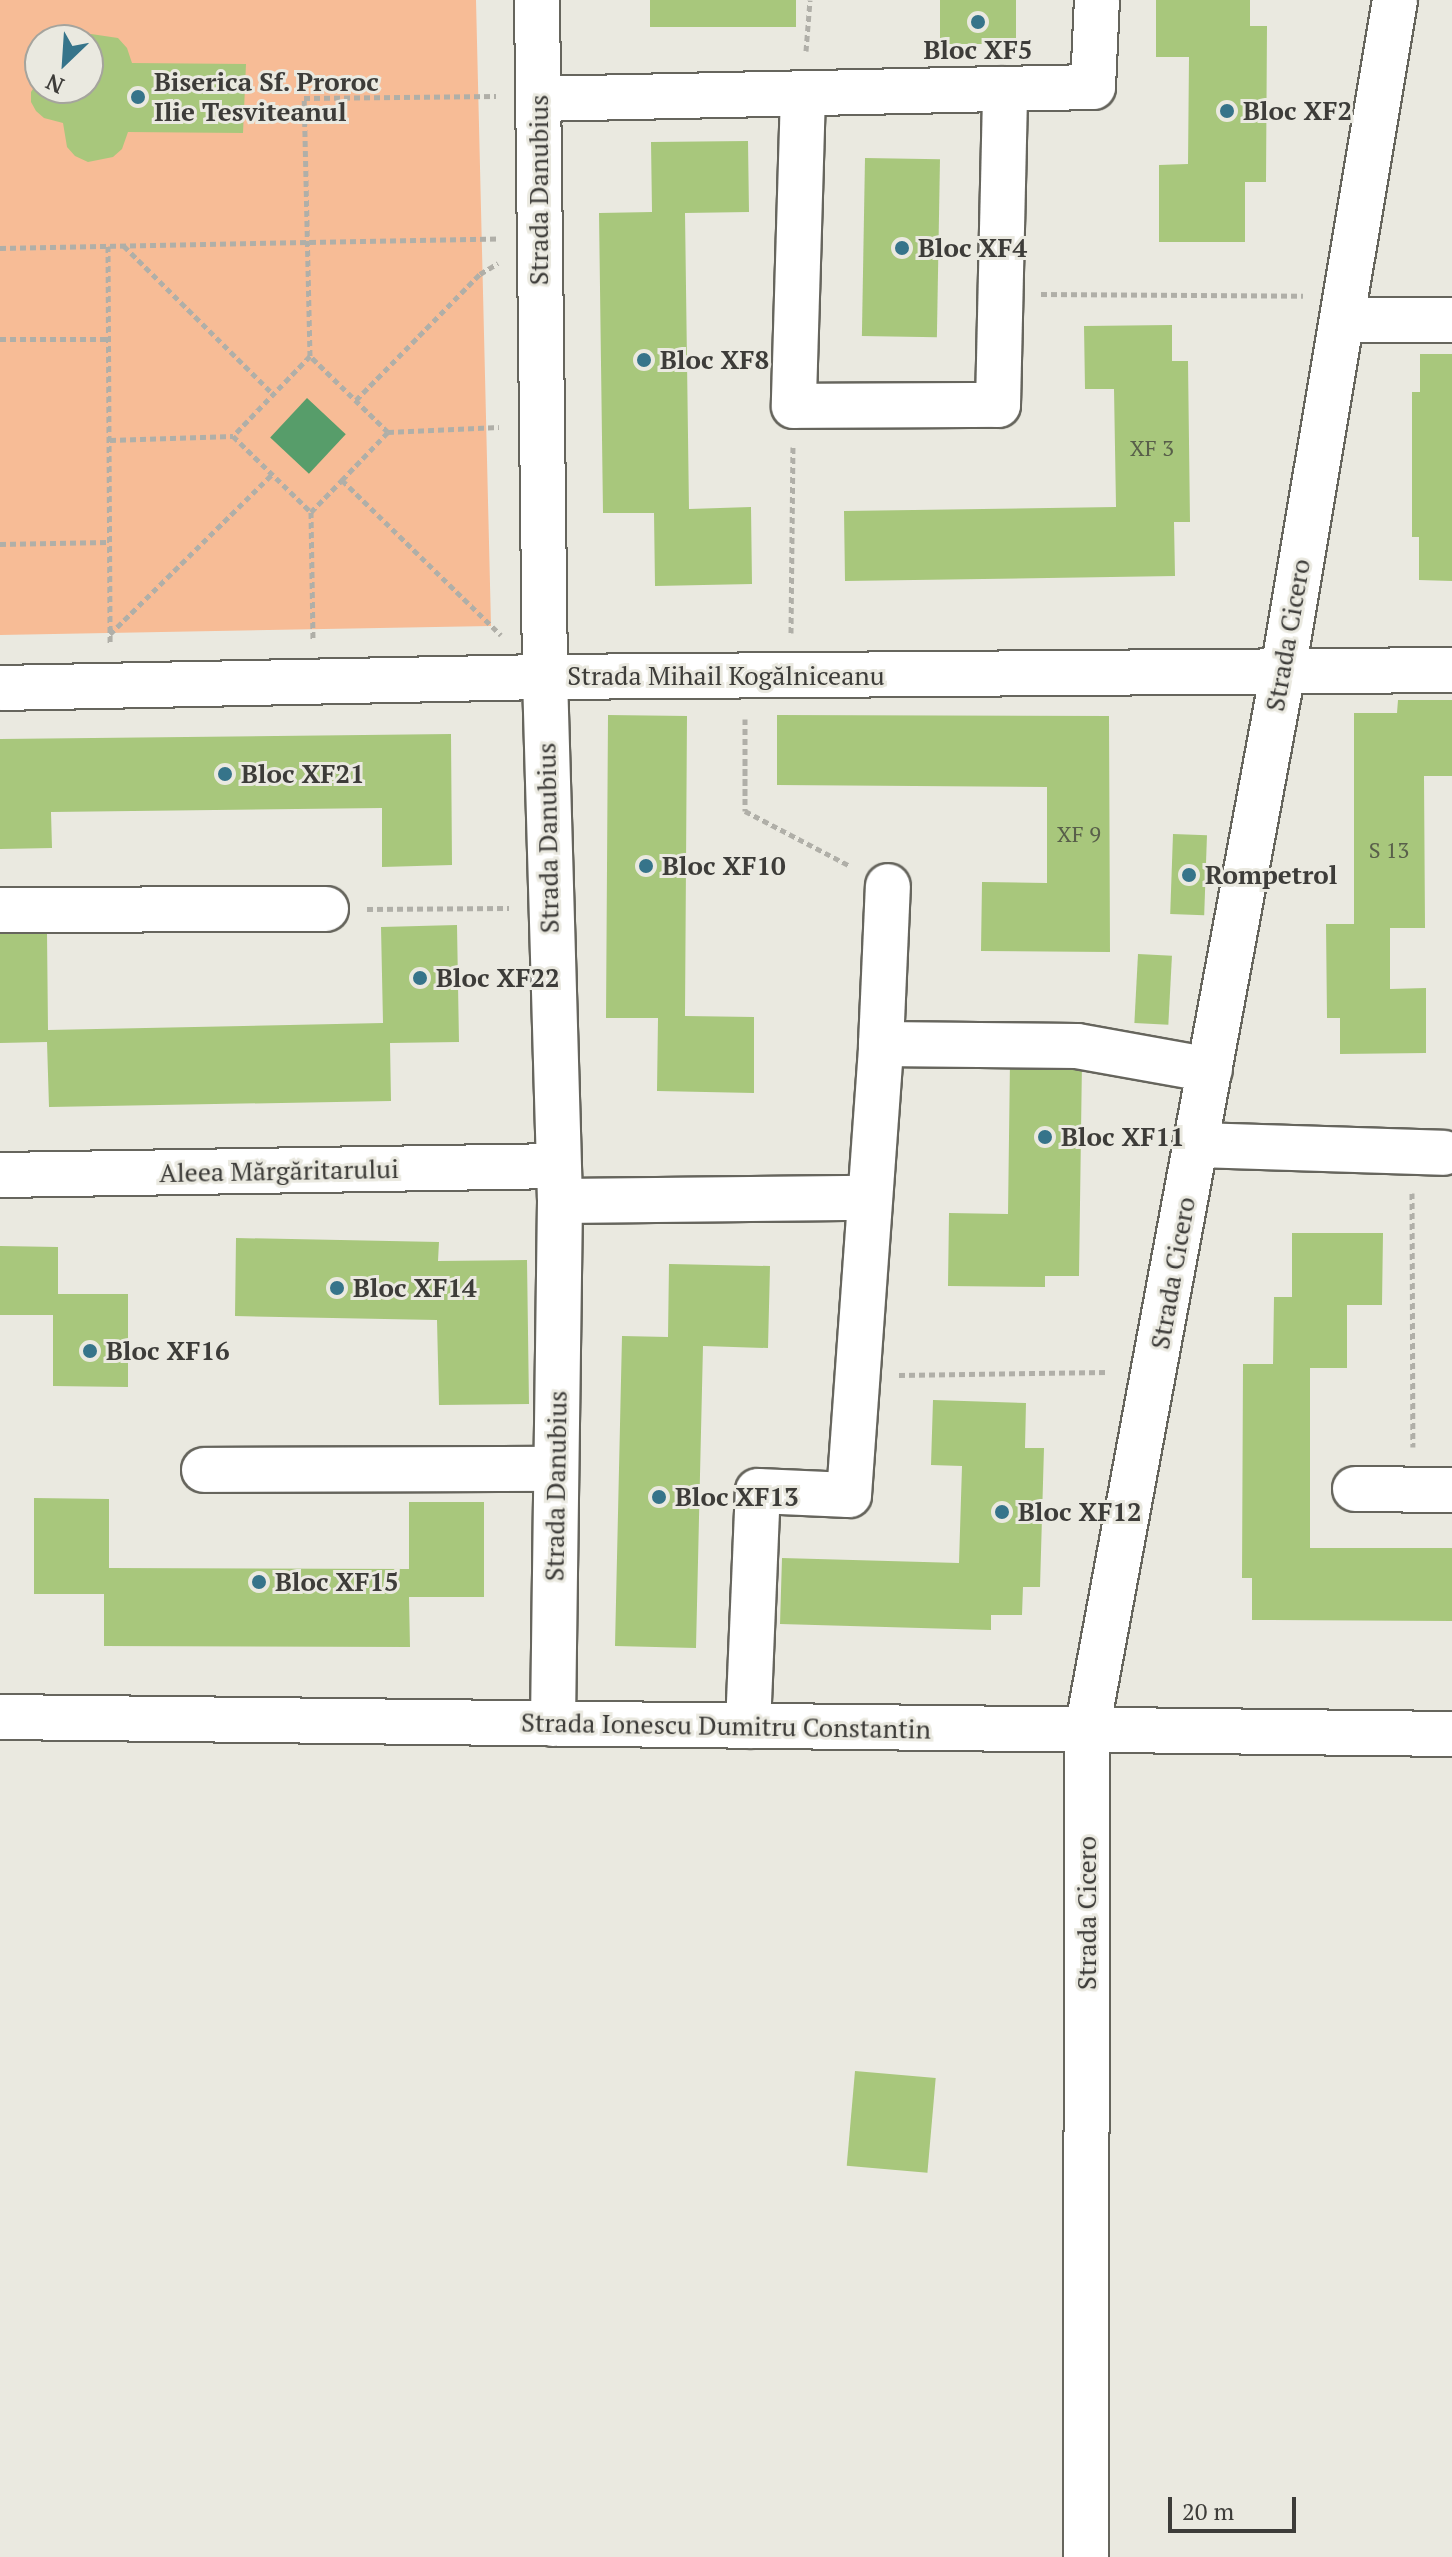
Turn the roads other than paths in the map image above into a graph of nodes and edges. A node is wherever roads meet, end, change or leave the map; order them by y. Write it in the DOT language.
graph roads {
  1 [pos="537,0"];
  2 [pos="1097,0"];
  3 [pos="1395,0"];
  4 [pos="1005,89"];
  5 [pos="803,94"];
  6 [pos="538,99"];
  7 [pos="1344,308"];
  8 [pos="1452,320"];
  9 [pos="1452,670"];
  10 [pos="1283,671"];
  11 [pos="545,677"];
  12 [pos="0,688"];
  13 [pos="888,886"];
  14 [pos="326,909"];
  15 [pos="0,910"];
  16 [pos="881,1044"];
  17 [pos="1210,1070"];
  18 [pos="1196,1145"];
  19 [pos="1428,1152"];
  20 [pos="0,1175"];
  21 [pos="559,1184"];
  22 [pos="870,1198"];
  23 [pos="556,1469"];
  24 [pos="204,1470"];
  25 [pos="1355,1489"];
  26 [pos="1432,1490"];
  27 [pos="0,1717"];
  28 [pos="553,1724"];
  29 [pos="748,1726"];
  30 [pos="1087,1730"];
  31 [pos="1452,1734"];
  32 [pos="1086,2557"];
  1 -- 6 [label="street, Strada Danubius"];
  2 -- 4 [label="street"];
  3 -- 7 [label="street, Strada Cicero"];
  4 -- 5 [label="street"];
  4 -- 5 [label="street"];
  5 -- 6 [label="street"];
  6 -- 11 [label="street, Strada Danubius"];
  7 -- 8 [label="street"];
  7 -- 10 [label="street, Strada Cicero"];
  9 -- 10 [label="street, Strada Mihail Kogălniceanu"];
  10 -- 11 [label="street, Strada Mihail Kogălniceanu"];
  10 -- 17 [label="street, Strada Cicero"];
  11 -- 12 [label="street, Strada Mihail Kogălniceanu"];
  11 -- 21 [label="street, Strada Danubius"];
  13 -- 16 [label="street"];
  14 -- 15 [label="street"];
  16 -- 17 [label="street"];
  16 -- 22 [label="street"];
  17 -- 18 [label="street, Strada Cicero"];
  18 -- 19 [label="street"];
  18 -- 30 [label="street, Strada Cicero"];
  20 -- 21 [label="street, Aleea Mărgăritarului"];
  21 -- 22 [label="street, Aleea Mărgăritarului"];
  21 -- 23 [label="street, Strada Danubius"];
  22 -- 29 [label="street"];
  23 -- 24 [label="street"];
  23 -- 28 [label="street, Strada Danubius"];
  25 -- 26 [label="street"];
  27 -- 28 [label="street, Strada Ionescu Dumitru Constantin"];
  28 -- 29 [label="street, Strada Ionescu Dumitru Constantin"];
  29 -- 30 [label="street, Strada Ionescu Dumitru Constantin"];
  30 -- 31 [label="street, Strada Ionescu Dumitru Constantin"];
  30 -- 32 [label="street, Strada Cicero"];
}
